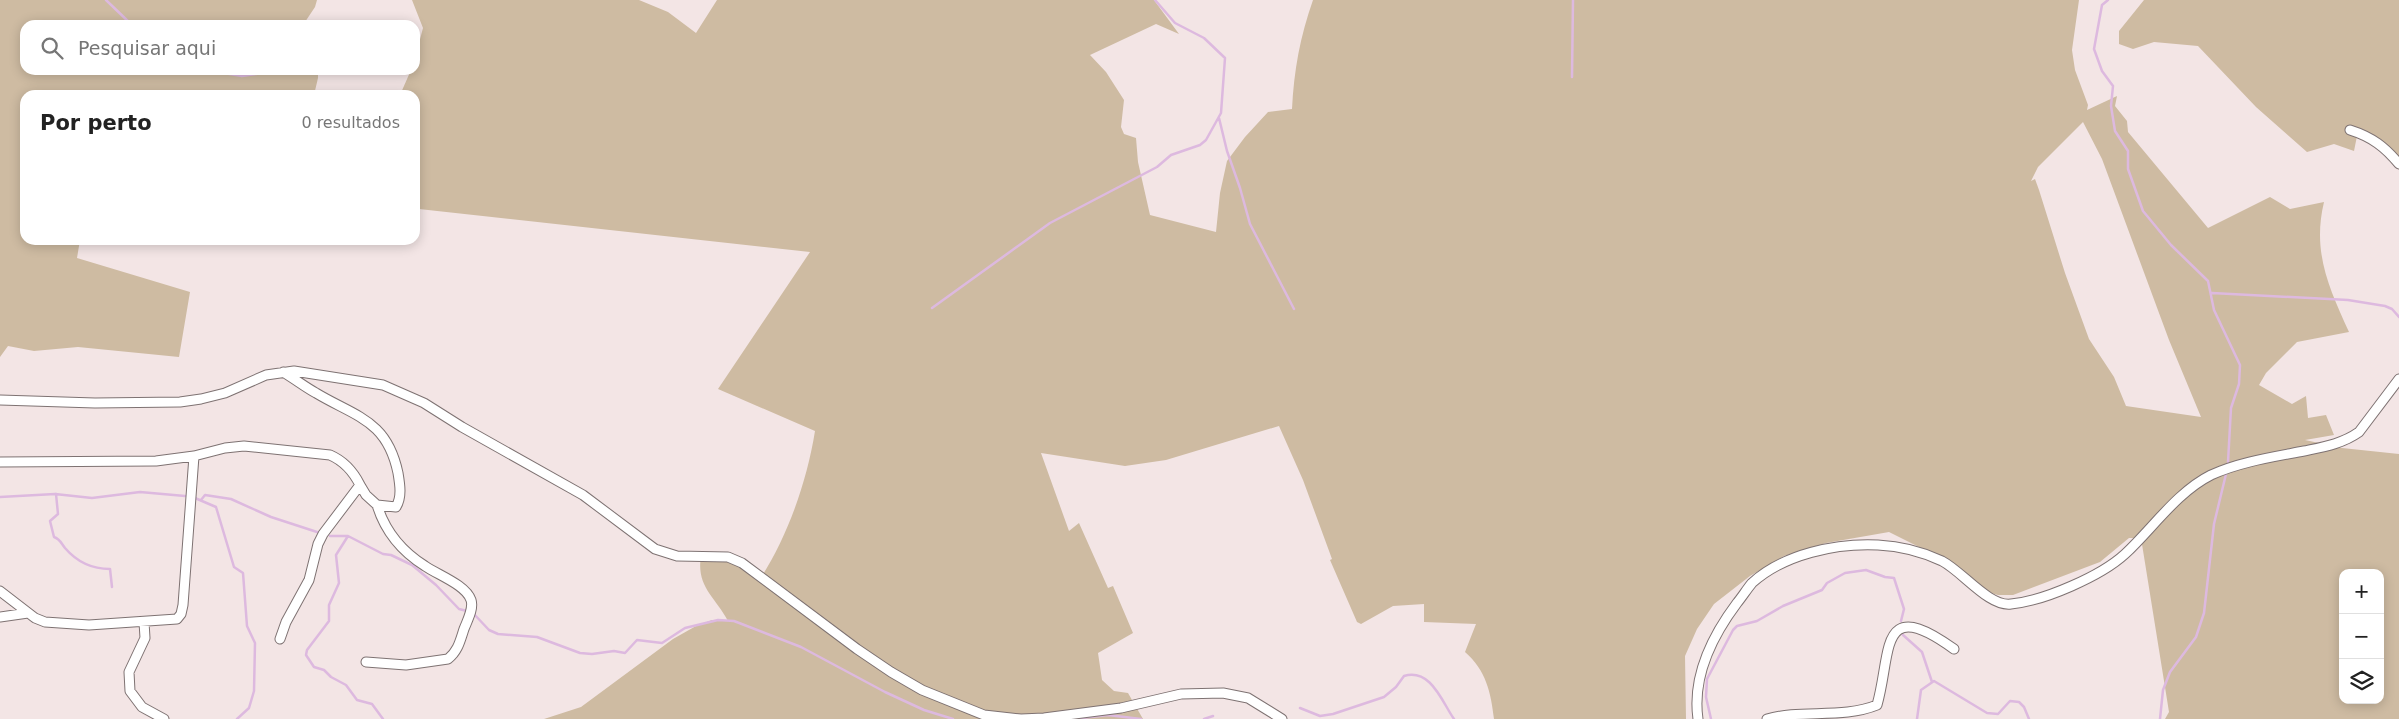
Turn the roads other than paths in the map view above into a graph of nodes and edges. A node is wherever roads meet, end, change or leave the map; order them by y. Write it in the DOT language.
graph roads {
  1 [pos="2350,130"];
  2 [pos="2399,164"];
  3 [pos="283,372"];
  4 [pos="2399,379"];
  5 [pos="2396,389"];
  6 [pos="0,400"];
  7 [pos="194,456"];
  8 [pos="0,462"];
  9 [pos="360,484"];
  10 [pos="377,504"];
  11 [pos="0,591"];
  12 [pos="28,613"];
  13 [pos="0,617"];
  14 [pos="144,622"];
  15 [pos="280,639"];
  16 [pos="1954,649"];
  17 [pos="366,662"];
  18 [pos="164,719"];
  19 [pos="1282,719"];
  20 [pos="1698,719"];
  21 [pos="1767,719"];
  1 -- 2 [label="street"];
  3 -- 6 [label="street"];
  3 -- 10 [label="street"];
  3 -- 19 [label="street"];
  4 -- 5 [label="street"];
  5 -- 20 [label="street"];
  7 -- 8 [label="street"];
  7 -- 9 [label="street"];
  7 -- 14 [label="street"];
  9 -- 10 [label="street"];
  9 -- 15 [label="street"];
  10 -- 17 [label="street"];
  11 -- 12 [label="street"];
  12 -- 13 [label="street"];
  12 -- 14 [label="street"];
  14 -- 18 [label="street"];
  16 -- 21 [label="street"];
}
